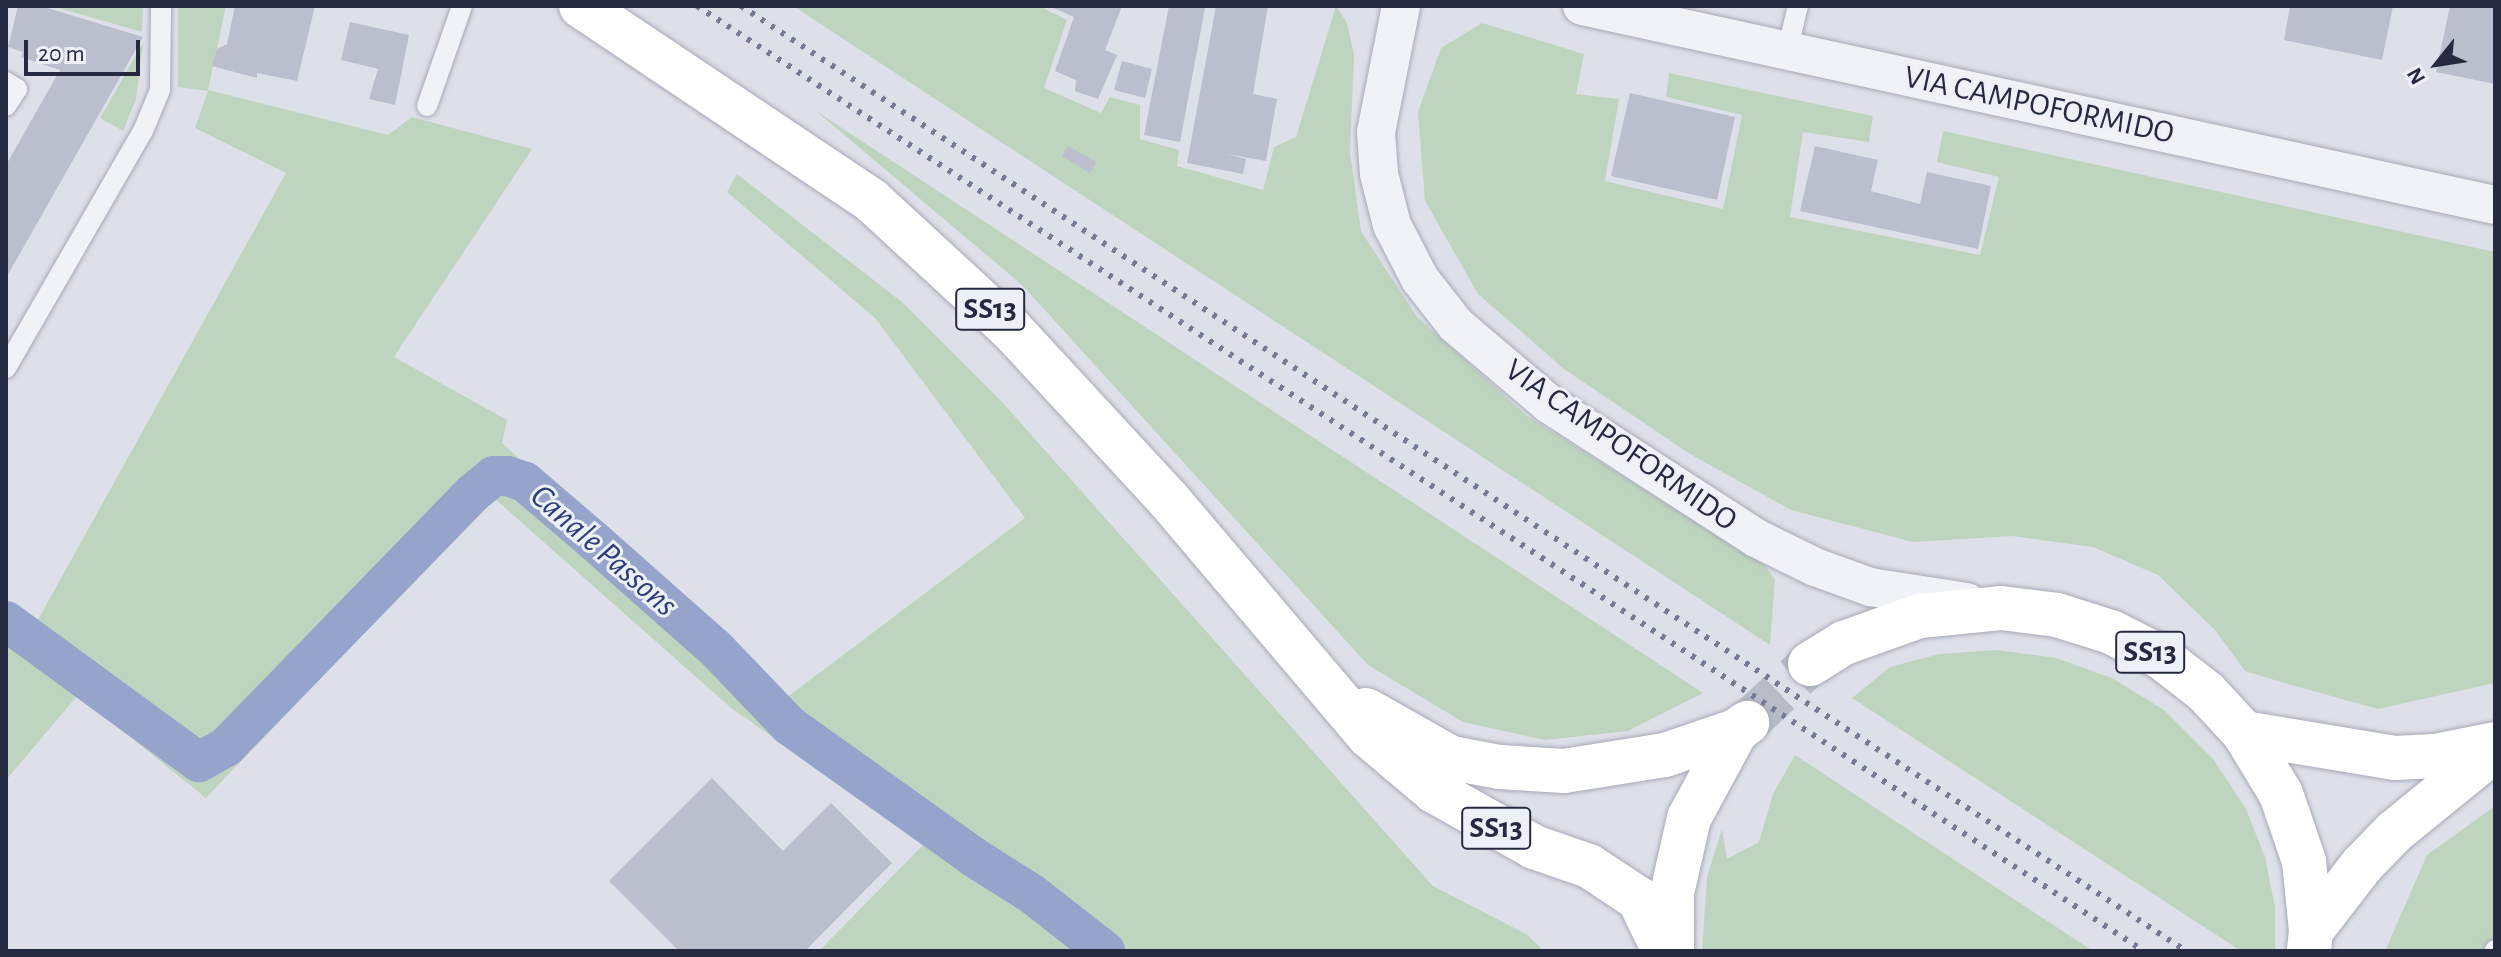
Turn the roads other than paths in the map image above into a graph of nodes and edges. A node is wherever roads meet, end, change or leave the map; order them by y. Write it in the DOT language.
graph roads {
  1 [pos="161,6"];
  2 [pos="462,6"];
  3 [pos="581,6"];
  4 [pos="1401,6"];
  5 [pos="1582,6"];
  6 [pos="1798,6"];
  7 [pos="1787,51"];
  8 [pos="6,82"];
  9 [pos="6,106"];
  10 [pos="427,106"];
  11 [pos="2495,205"];
  12 [pos="6,368"];
  13 [pos="2001,608"];
  14 [pos="1810,664"];
  15 [pos="1329,690"];
  16 [pos="2244,733"];
  17 [pos="2495,747"];
  18 [pos="2310,941"];
  19 [pos="1664,951"];
  20 [pos="1672,951"];
  1 -- 12 [label="lane"];
  2 -- 10 [label="lane"];
  3 -- 15 [label="main road, SS13 / SS13"];
  4 -- 13 [label="street, VIA CAMPOFORMIDO"];
  5 -- 7 [label="street, VIA CAMPOFORMIDO"];
  6 -- 7 [label="lane"];
  7 -- 11 [label="street, VIA CAMPOFORMIDO"];
  8 -- 9 [label="lane"];
  13 -- 14 [label="main road, SS13"];
  13 -- 16 [label="main road, SS13"];
  15 -- 19 [label="main road, SS13"];
  15 -- 20 [label="main road, SS13"];
  16 -- 17 [label="main road, SS13"];
  16 -- 18 [label="main road, SS13"];
  17 -- 18 [label="main road, SS13"];
}
